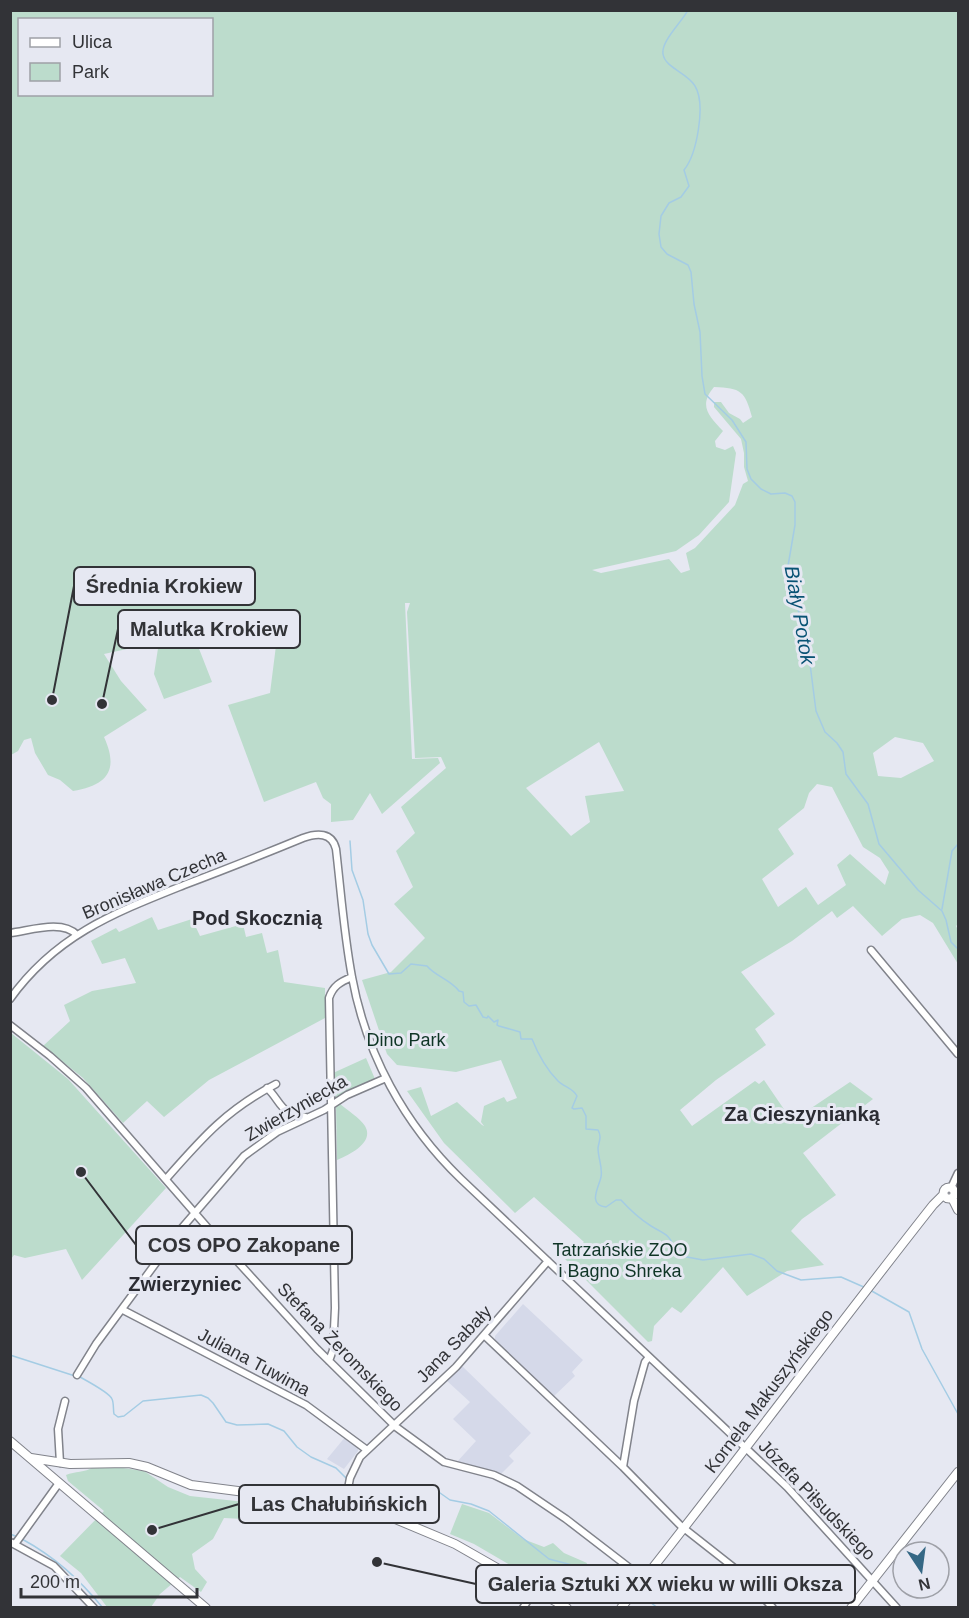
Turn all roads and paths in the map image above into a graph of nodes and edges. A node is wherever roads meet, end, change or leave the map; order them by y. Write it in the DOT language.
graph roads {
  1 [pos="330,838"];
  2 [pos="10,933"];
  3 [pos="77,935"];
  4 [pos="871,950"];
  5 [pos="352,977"];
  6 [pos="10,999"];
  7 [pos="10,1025"];
  8 [pos="958,1054"];
  9 [pos="386,1078"];
  10 [pos="276,1084"];
  11 [pos="267,1088"];
  12 [pos="331,1105"];
  13 [pos="307,1117"];
  14 [pos="958,1173"];
  15 [pos="166,1179"];
  16 [pos="951,1188"];
  17 [pos="943,1196"];
  18 [pos="952,1198"];
  19 [pos="958,1210"];
  20 [pos="195,1212"];
  21 [pos="548,1261"];
  22 [pos="123,1310"];
  23 [pos="485,1336"];
  24 [pos="649,1357"];
  25 [pos="329,1361"];
  26 [pos="77,1375"];
  27 [pos="65,1401"];
  28 [pos="394,1425"];
  29 [pos="10,1441"];
  30 [pos="745,1447"];
  31 [pos="367,1450"];
  32 [pos="31,1458"];
  33 [pos="60,1463"];
  34 [pos="70,1464"];
  35 [pos="623,1467"];
  36 [pos="958,1472"];
  37 [pos="50,1476"];
  38 [pos="59,1483"];
  39 [pos="345,1505"];
  40 [pos="684,1528"];
  41 [pos="14,1542"];
  42 [pos="644,1579"];
  43 [pos="872,1581"];
  44 [pos="535,1589"];
  45 [pos="94,1608"];
  46 [pos="206,1608"];
  47 [pos="523,1608"];
  48 [pos="567,1608"];
  49 [pos="621,1608"];
  50 [pos="773,1608"];
  51 [pos="851,1608"];
  52 [pos="897,1608"];
  1 -- 3 [label="street, Bronisława Czecha"];
  1 -- 5 [label="street, Józefa Piłsudskiego"];
  2 -- 3 [label="street"];
  3 -- 6 [label="street, Bronisława Czecha"];
  4 -- 8 [label="street"];
  5 -- 9 [label="street, Józefa Piłsudskiego"];
  5 -- 12 [label="street"];
  7 -- 15 [label="street, Stefana Żeromskiego"];
  9 -- 12 [label="street, Zwierzyniecka"];
  9 -- 21 [label="street, Józefa Piłsudskiego"];
  10 -- 11 [label="street"];
  11 -- 13 [label="street"];
  11 -- 15 [label="street"];
  12 -- 13 [label="street, Zwierzyniecka"];
  12 -- 25 [label="street"];
  13 -- 20 [label="street, Zwierzyniecka"];
  14 -- 16 [label="street"];
  15 -- 20 [label="street, Stefana Żeromskiego"];
  16 -- 17 [label="street"];
  16 -- 18 [label="street"];
  17 -- 18 [label="street"];
  17 -- 30 [label="street, Kornela Makuszyńskiego"];
  18 -- 19 [label="street"];
  20 -- 22 [label="street, Zwierzyniecka"];
  20 -- 25 [label="street, Stefana Żeromskiego"];
  21 -- 23 [label="street, Jana Sabały"];
  21 -- 24 [label="street, Józefa Piłsudskiego"];
  22 -- 26 [label="street, Zwierzyniecka"];
  22 -- 31 [label="street, Juliana Tuwima"];
  23 -- 28 [label="street, Jana Sabały"];
  23 -- 35 [label="street"];
  24 -- 30 [label="street, Józefa Piłsudskiego"];
  24 -- 35 [label="street"];
  25 -- 28 [label="street, Stefana Żeromskiego"];
  27 -- 33 [label="street"];
  28 -- 31 [label="street, Jana Sabały"];
  28 -- 42 [label="street, Stefana Żeromskiego"];
  29 -- 32 [label="street"];
  30 -- 40 [label="street, Kornela Makuszyńskiego"];
  30 -- 43 [label="street, Józefa Piłsudskiego"];
  31 -- 39 [label="street, Jana Sabały"];
  32 -- 33 [label="street"];
  32 -- 37 [label="street"];
  33 -- 34 [label="street"];
  34 -- 37 [label="street"];
  34 -- 39 [label="street"];
  35 -- 40 [label="street"];
  36 -- 43 [label="street"];
  37 -- 38 [label="street"];
  38 -- 41 [label="street"];
  38 -- 46 [label="street"];
  39 -- 44 [label="street"];
  40 -- 42 [label="street, Kornela Makuszyńskiego"];
  40 -- 50 [label="street"];
  41 -- 45 [label="street"];
  42 -- 49 [label="street, Kornela Makuszyńskiego"];
  43 -- 51 [label="street"];
  43 -- 52 [label="street, Józefa Piłsudskiego"];
  44 -- 47 [label="street"];
  44 -- 48 [label="street"];
}
